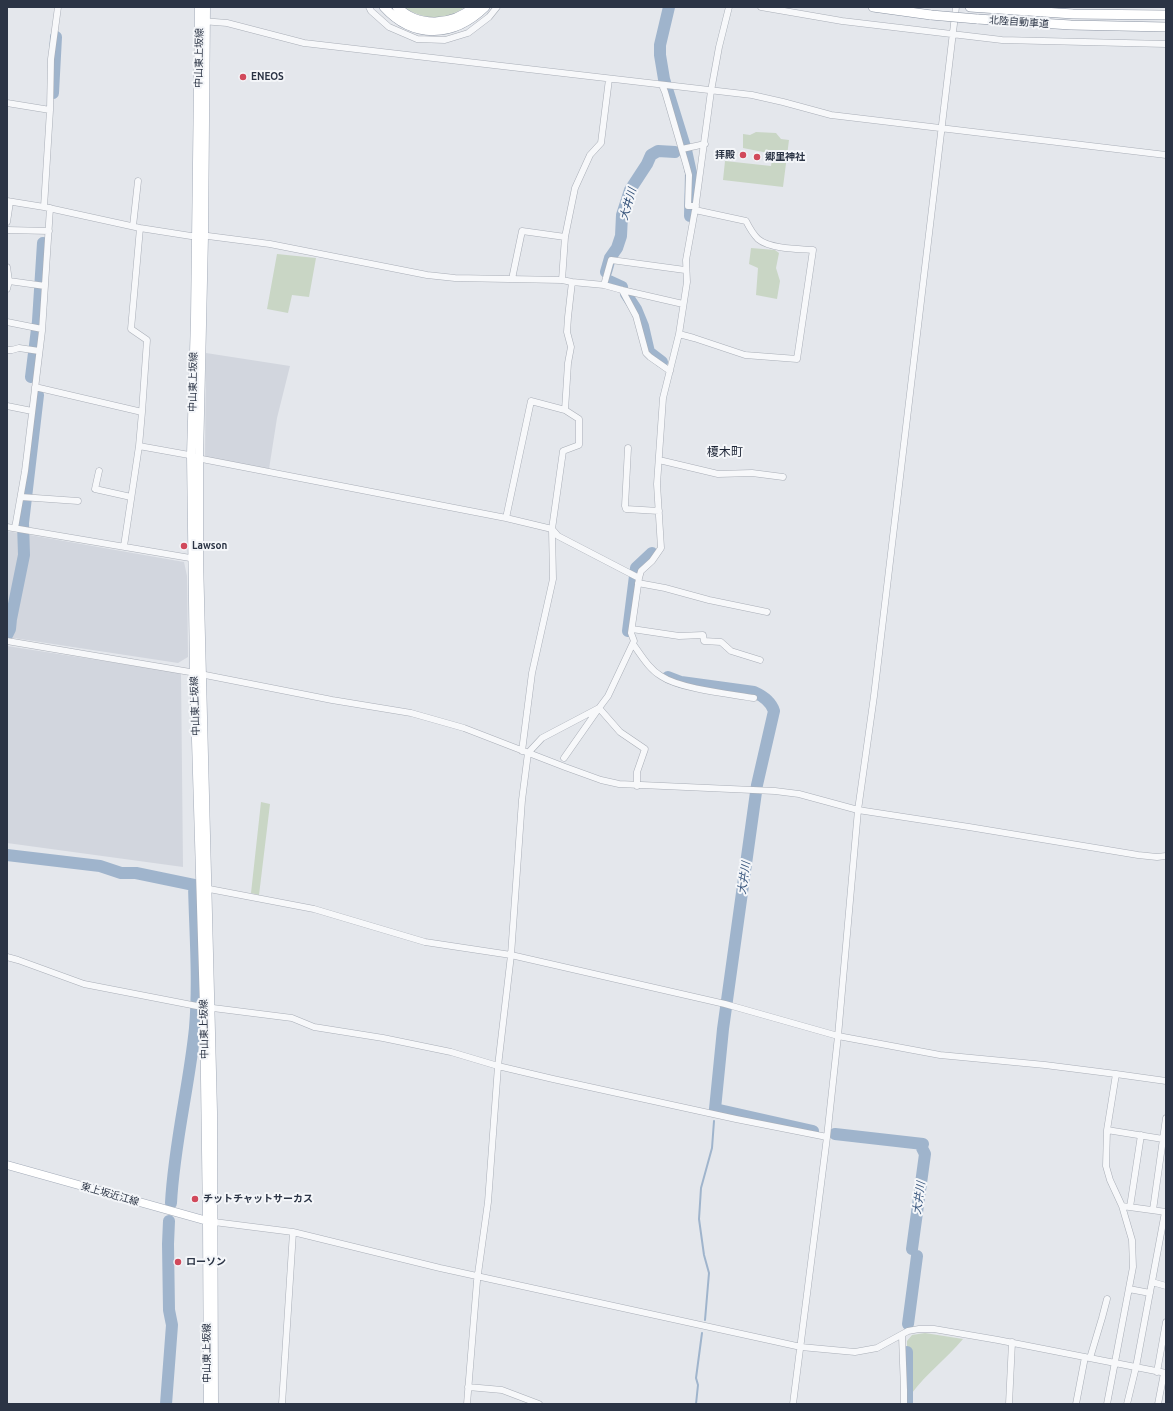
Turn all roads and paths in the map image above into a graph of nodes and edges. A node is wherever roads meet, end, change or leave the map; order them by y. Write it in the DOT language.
graph roads {
  1 [pos="58,7"];
  2 [pos="199,7"];
  3 [pos="206,7"];
  4 [pos="369,7"];
  5 [pos="384,7"];
  6 [pos="397,7"];
  7 [pos="474,7"];
  8 [pos="485,7"];
  9 [pos="497,7"];
  10 [pos="729,7"];
  11 [pos="761,7"];
  12 [pos="873,7"];
  13 [pos="956,7"];
  14 [pos="974,7"];
  15 [pos="1166,15"];
  16 [pos="203,21"];
  17 [pos="1166,26"];
  18 [pos="953,34"];
  19 [pos="1166,44"];
  20 [pos="609,79"];
  21 [pos="663,85"];
  22 [pos="711,91"];
  23 [pos="7,103"];
  24 [pos="50,110"];
  25 [pos="942,129"];
  26 [pos="704,144"];
  27 [pos="684,149"];
  28 [pos="1166,155"];
  29 [pos="138,181"];
  30 [pos="8,201"];
  31 [pos="694,207"];
  32 [pos="47,208"];
  33 [pos="7,222"];
  34 [pos="133,226"];
  35 [pos="140,228"];
  36 [pos="7,230"];
  37 [pos="49,231"];
  38 [pos="200,236"];
  39 [pos="565,237"];
  40 [pos="7,267"];
  41 [pos="686,270"];
  42 [pos="512,279"];
  43 [pos="562,280"];
  44 [pos="9,281"];
  45 [pos="572,282"];
  46 [pos="604,285"];
  47 [pos="45,286"];
  48 [pos="7,289"];
  49 [pos="622,290"];
  50 [pos="683,304"];
  51 [pos="7,322"];
  52 [pos="42,329"];
  53 [pos="678,334"];
  54 [pos="7,350"];
  55 [pos="39,351"];
  56 [pos="670,371"];
  57 [pos="35,387"];
  58 [pos="7,406"];
  59 [pos="32,410"];
  60 [pos="565,410"];
  61 [pos="142,412"];
  62 [pos="139,446"];
  63 [pos="628,448"];
  64 [pos="195,457"];
  65 [pos="659,460"];
  66 [pos="99,471"];
  67 [pos="784,477"];
  68 [pos="24,497"];
  69 [pos="131,497"];
  70 [pos="78,501"];
  71 [pos="659,511"];
  72 [pos="506,518"];
  73 [pos="7,527"];
  74 [pos="552,528"];
  75 [pos="21,529"];
  76 [pos="124,546"];
  77 [pos="196,559"];
  78 [pos="637,578"];
  79 [pos="766,612"];
  80 [pos="632,629"];
  81 [pos="7,641"];
  82 [pos="633,644"];
  83 [pos="760,660"];
  84 [pos="198,674"];
  85 [pos="754,698"];
  86 [pos="599,708"];
  87 [pos="525,752"];
  88 [pos="564,758"];
  89 [pos="637,786"];
  90 [pos="858,810"];
  91 [pos="1166,856"];
  92 [pos="204,888"];
  93 [pos="511,955"];
  94 [pos="7,957"];
  95 [pos="201,1006"];
  96 [pos="838,1036"];
  97 [pos="498,1066"];
  98 [pos="1116,1074"];
  99 [pos="1166,1080"];
  100 [pos="1166,1118"];
  101 [pos="1108,1130"];
  102 [pos="1141,1135"];
  103 [pos="827,1137"];
  104 [pos="1164,1139"];
  105 [pos="7,1165"];
  106 [pos="1122,1206"];
  107 [pos="1130,1207"];
  108 [pos="1153,1210"];
  109 [pos="1165,1212"];
  110 [pos="210,1222"];
  111 [pos="293,1232"];
  112 [pos="478,1276"];
  113 [pos="1152,1282"];
  114 [pos="1166,1286"];
  115 [pos="1129,1289"];
  116 [pos="1150,1293"];
  117 [pos="1107,1299"];
  118 [pos="1166,1322"];
  119 [pos="902,1336"];
  120 [pos="1012,1342"];
  121 [pos="801,1347"];
  122 [pos="1087,1358"];
  123 [pos="1116,1363"];
  124 [pos="1136,1367"];
  125 [pos="1162,1373"];
  126 [pos="468,1387"];
  127 [pos="208,1404"];
  128 [pos="214,1404"];
  129 [pos="282,1404"];
  130 [pos="467,1404"];
  131 [pos="540,1404"];
  132 [pos="793,1404"];
  133 [pos="904,1404"];
  134 [pos="1009,1404"];
  135 [pos="1076,1404"];
  136 [pos="1107,1404"];
  137 [pos="1127,1404"];
  138 [pos="1158,1404"];
  1 -- 24 [label="street"];
  2 -- 16 [label="main road, 中山東上坂線"];
  3 -- 16 [label="main road, 中山東上坂線"];
  4 -- 9 [label="street"];
  5 -- 8 [label="highway"];
  6 -- 7 [label="highway"];
  10 -- 22 [label="street"];
  11 -- 18 [label="street"];
  12 -- 17 [label="highway, 北陸自動車道, bridge"];
  13 -- 18 [label="street"];
  14 -- 15 [label="highway, 北陸自動車道"];
  16 -- 20 [label="street"];
  16 -- 38 [label="main road, 中山東上坂線"];
  18 -- 19 [label="street"];
  18 -- 25 [label="street"];
  20 -- 21 [label="street"];
  20 -- 39 [label="street"];
  21 -- 22 [label="street"];
  21 -- 27 [label="street"];
  22 -- 25 [label="street"];
  22 -- 26 [label="street"];
  23 -- 24 [label="street"];
  24 -- 32 [label="street"];
  25 -- 28 [label="street"];
  25 -- 90 [label="street"];
  26 -- 27 [label="street"];
  26 -- 31 [label="street"];
  27 -- 31 [label="street"];
  29 -- 34 [label="street"];
  30 -- 32 [label="street"];
  30 -- 33 [label="street"];
  31 -- 41 [label="street"];
  31 -- 53 [label="street"];
  32 -- 34 [label="street"];
  32 -- 37 [label="street"];
  34 -- 35 [label="street"];
  35 -- 38 [label="street"];
  35 -- 61 [label="street"];
  36 -- 37 [label="street"];
  37 -- 47 [label="street"];
  38 -- 42 [label="street"];
  38 -- 64 [label="main road, 中山東上坂線"];
  39 -- 42 [label="street"];
  39 -- 43 [label="street"];
  40 -- 44 [label="street"];
  41 -- 46 [label="street"];
  41 -- 50 [label="street"];
  42 -- 43 [label="street"];
  43 -- 45 [label="street"];
  44 -- 47 [label="street"];
  44 -- 48 [label="street"];
  45 -- 46 [label="street"];
  45 -- 60 [label="street"];
  46 -- 49 [label="street"];
  47 -- 52 [label="street"];
  49 -- 50 [label="street"];
  49 -- 56 [label="street"];
  50 -- 53 [label="street"];
  51 -- 52 [label="street"];
  52 -- 55 [label="street"];
  53 -- 56 [label="street"];
  54 -- 55 [label="street"];
  55 -- 57 [label="street"];
  56 -- 65 [label="street"];
  57 -- 59 [label="street"];
  57 -- 61 [label="street"];
  58 -- 59 [label="street"];
  59 -- 68 [label="street"];
  60 -- 72 [label="street"];
  60 -- 74 [label="street"];
  61 -- 62 [label="street"];
  62 -- 64 [label="street"];
  62 -- 69 [label="street"];
  63 -- 71 [label="street"];
  64 -- 72 [label="street"];
  64 -- 77 [label="main road, 中山東上坂線"];
  65 -- 67 [label="street"];
  65 -- 71 [label="street"];
  66 -- 69 [label="street"];
  68 -- 70 [label="street"];
  68 -- 75 [label="street"];
  69 -- 76 [label="street"];
  71 -- 78 [label="street"];
  72 -- 74 [label="street"];
  73 -- 75 [label="street"];
  74 -- 78 [label="street"];
  74 -- 87 [label="street"];
  75 -- 76 [label="street"];
  76 -- 77 [label="street"];
  77 -- 84 [label="main road, 中山東上坂線"];
  78 -- 79 [label="street"];
  78 -- 80 [label="street"];
  80 -- 82 [label="street"];
  80 -- 83 [label="street"];
  81 -- 84 [label="street"];
  82 -- 85 [label="street"];
  82 -- 86 [label="street"];
  84 -- 87 [label="street"];
  84 -- 92 [label="main road, 中山東上坂線"];
  86 -- 87 [label="street"];
  86 -- 88 [label="street"];
  86 -- 89 [label="street"];
  87 -- 89 [label="street"];
  87 -- 93 [label="street"];
  89 -- 90 [label="street"];
  90 -- 91 [label="street"];
  90 -- 96 [label="street"];
  92 -- 93 [label="street"];
  92 -- 95 [label="main road, 中山東上坂線"];
  93 -- 96 [label="street"];
  93 -- 97 [label="street"];
  94 -- 95 [label="street"];
  95 -- 97 [label="street"];
  95 -- 110 [label="main road, 中山東上坂線"];
  96 -- 98 [label="street"];
  96 -- 103 [label="street"];
  97 -- 103 [label="street"];
  97 -- 112 [label="street"];
  98 -- 99 [label="street"];
  98 -- 101 [label="street"];
  100 -- 104 [label="street"];
  101 -- 102 [label="street"];
  101 -- 106 [label="street"];
  102 -- 104 [label="street"];
  102 -- 107 [label="street"];
  103 -- 121 [label="street"];
  104 -- 108 [label="street"];
  105 -- 110 [label="main road, 東上坂近江線"];
  106 -- 107 [label="street"];
  106 -- 115 [label="street"];
  107 -- 108 [label="street"];
  108 -- 109 [label="street"];
  109 -- 113 [label="street"];
  110 -- 111 [label="street"];
  110 -- 127 [label="main road, 中山東上坂線"];
  110 -- 128 [label="main road, 中山東上坂線"];
  111 -- 112 [label="street"];
  111 -- 129 [label="street"];
  112 -- 121 [label="street"];
  112 -- 126 [label="street"];
  113 -- 114 [label="street"];
  113 -- 116 [label="street"];
  115 -- 116 [label="street"];
  115 -- 123 [label="street"];
  116 -- 124 [label="street"];
  117 -- 122 [label="street"];
  118 -- 125 [label="street"];
  119 -- 120 [label="street"];
  119 -- 121 [label="street"];
  119 -- 133 [label="street"];
  120 -- 122 [label="street"];
  120 -- 134 [label="street"];
  121 -- 132 [label="street"];
  122 -- 123 [label="street"];
  122 -- 135 [label="street"];
  123 -- 124 [label="street"];
  123 -- 136 [label="street"];
  124 -- 125 [label="street"];
  124 -- 137 [label="street"];
  125 -- 138 [label="street"];
  126 -- 130 [label="street"];
  126 -- 131 [label="street"];
}
